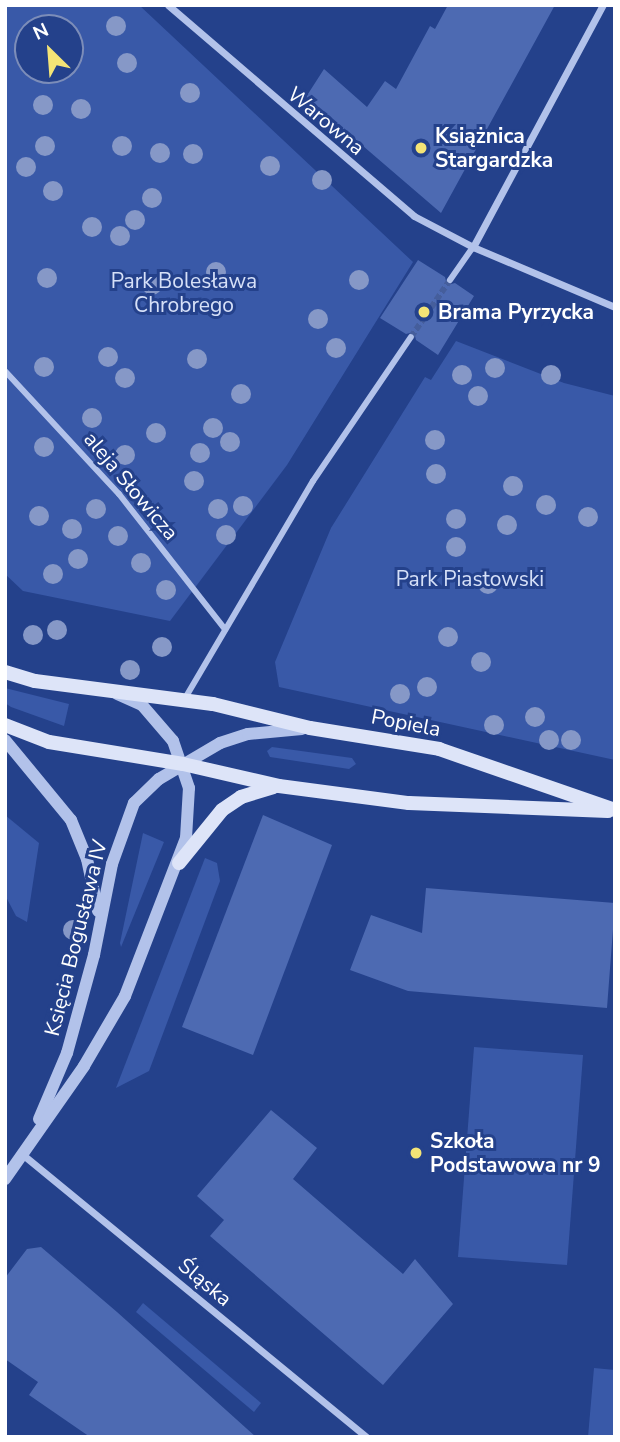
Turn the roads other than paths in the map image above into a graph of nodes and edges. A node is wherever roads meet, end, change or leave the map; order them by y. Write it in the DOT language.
graph roads {
  1 [pos="168,5"];
  2 [pos="603,5"];
  3 [pos="473,247"];
  4 [pos="450,281"];
  5 [pos="615,307"];
  6 [pos="411,337"];
  7 [pos="5,370"];
  8 [pos="225,629"];
  9 [pos="5,672"];
  10 [pos="115,693"];
  11 [pos="184,700"];
  12 [pos="5,725"];
  13 [pos="310,728"];
  14 [pos="5,740"];
  15 [pos="183,764"];
  16 [pos="279,786"];
  17 [pos="615,811"];
  18 [pos="179,863"];
  19 [pos="99,913"];
  20 [pos="30,1141"];
  21 [pos="22,1154"];
  22 [pos="5,1179"];
  23 [pos="367,1437"];
  1 -- 3 [label="street, Warowna"];
  2 -- 3 [label="street"];
  3 -- 4 [label="street"];
  3 -- 5 [label="street, Warowna"];
  6 -- 8 [label="street"];
  7 -- 8 [label="street, aleja Słowicza"];
  8 -- 11 [label="street"];
  9 -- 10 [label="main road, Popiela"];
  10 -- 11 [label="main road, Popiela"];
  10 -- 15 [label="street, Księcia Bogusława IV"];
  11 -- 13 [label="main road, Popiela"];
  12 -- 15 [label="main road, Popiela"];
  13 -- 15 [label="street"];
  13 -- 17 [label="main road, Popiela"];
  14 -- 19 [label="street"];
  15 -- 16 [label="main road, Popiela"];
  15 -- 18 [label="street, Księcia Bogusława IV"];
  15 -- 19 [label="street, Księcia Bogusława IV"];
  16 -- 17 [label="main road, Popiela"];
  16 -- 18 [label="main road"];
  18 -- 20 [label="street, Księcia Bogusława IV"];
  19 -- 20 [label="street, Księcia Bogusława IV"];
  20 -- 21 [label="street, Księcia Bogusława IV"];
  21 -- 22 [label="street, Księcia Bogusława IV"];
  21 -- 23 [label="street, Śląska"];
}
